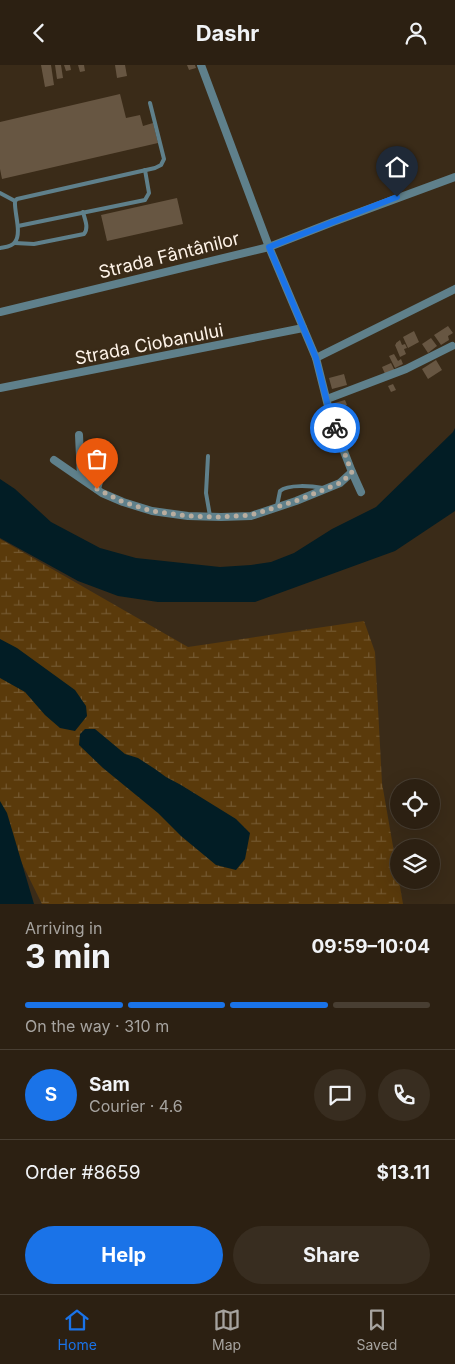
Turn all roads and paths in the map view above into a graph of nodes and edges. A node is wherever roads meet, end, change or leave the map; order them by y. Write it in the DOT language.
graph roads {
  1 [pos="201,65"];
  2 [pos="150,103"];
  3 [pos="145,170"];
  4 [pos="455,177"];
  5 [pos="0,193"];
  6 [pos="15,201"];
  7 [pos="83,213"];
  8 [pos="18,226"];
  9 [pos="15,243"];
  10 [pos="269,247"];
  11 [pos="0,248"];
  12 [pos="455,289"];
  13 [pos="0,312"];
  14 [pos="303,328"];
  15 [pos="452,345"];
  16 [pos="316,358"];
  17 [pos="0,388"];
  18 [pos="327,399"];
  19 [pos="79,435"];
  20 [pos="107,451"];
  21 [pos="208,456"];
  22 [pos="54,460"];
  23 [pos="352,473"];
  24 [pos="81,477"];
  25 [pos="326,488"];
  26 [pos="97,489"];
  27 [pos="361,492"];
  28 [pos="277,507"];
  29 [pos="210,517"];
  1 -- 10 [label="street"];
  2 -- 3 [label="lane"];
  3 -- 6 [label="lane"];
  3 -- 7 [label="lane"];
  4 -- 10 [label="street, Strada Fântânilor"];
  5 -- 6 [label="lane"];
  6 -- 8 [label="lane"];
  7 -- 8 [label="lane"];
  7 -- 9 [label="lane"];
  8 -- 9 [label="lane"];
  9 -- 11 [label="lane"];
  10 -- 13 [label="street, Strada Fântânilor"];
  10 -- 14 [label="street"];
  12 -- 16 [label="street"];
  14 -- 16 [label="street"];
  14 -- 17 [label="street, Strada Ciobanului"];
  15 -- 18 [label="street"];
  16 -- 18 [label="street"];
  18 -- 23 [label="street"];
  19 -- 24 [label="street"];
  20 -- 26 [label="street"];
  21 -- 29 [label="lane"];
  22 -- 24 [label="street"];
  23 -- 25 [label="street"];
  23 -- 27 [label="street"];
  24 -- 26 [label="street"];
  25 -- 28 [label="street"];
  25 -- 28 [label="lane"];
  26 -- 29 [label="street"];
  28 -- 29 [label="street"];
}
